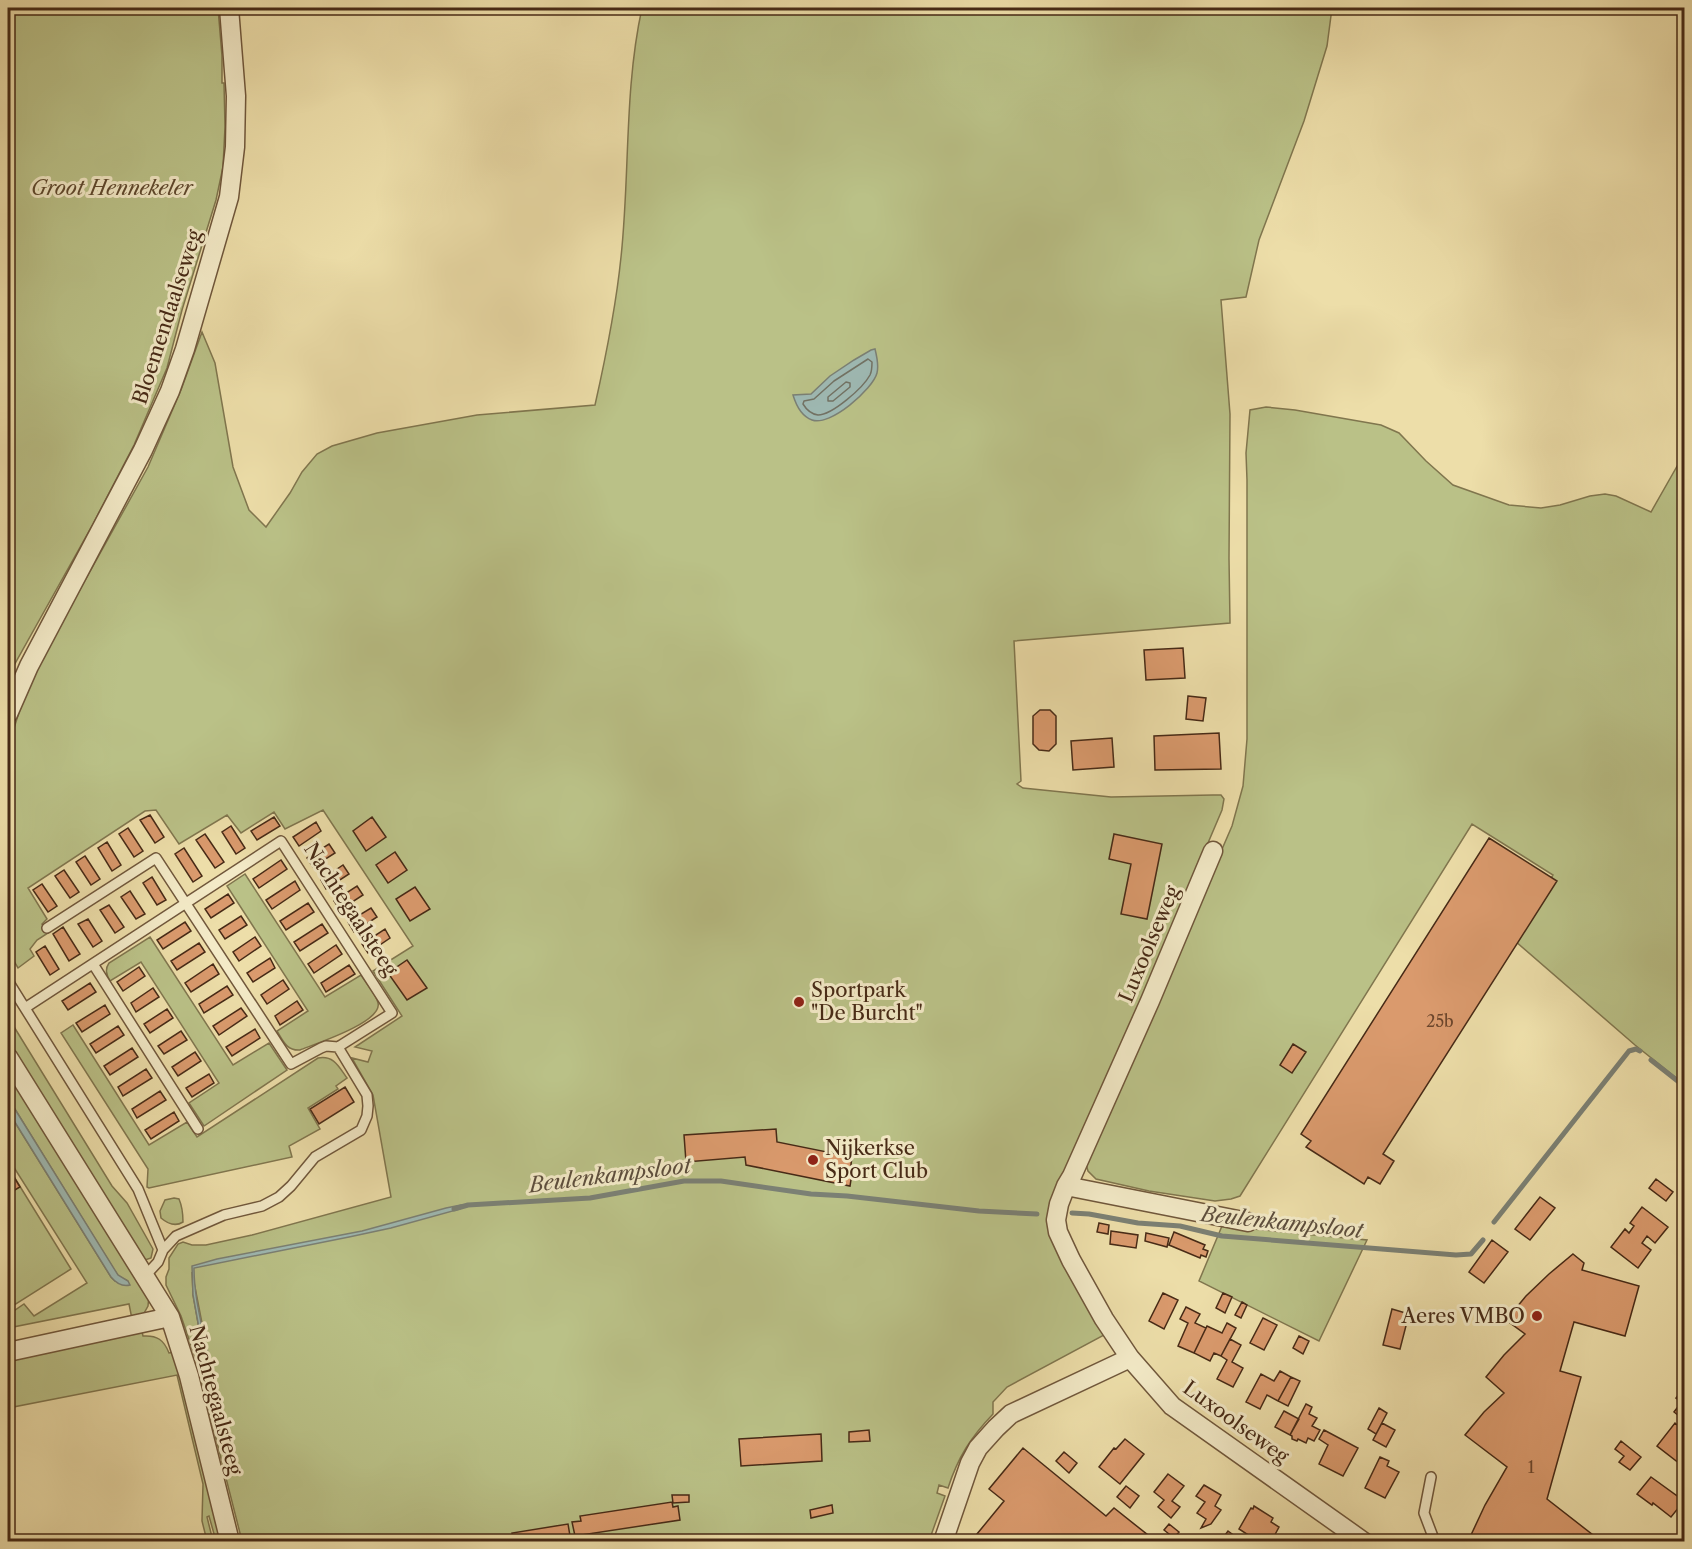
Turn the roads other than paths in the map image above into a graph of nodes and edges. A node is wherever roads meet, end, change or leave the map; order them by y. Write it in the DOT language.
graph roads {
  1 [pos="229,8"];
  2 [pos="8,714"];
  3 [pos="1213,851"];
  4 [pos="185,903"];
  5 [pos="47,928"];
  6 [pos="93,964"];
  7 [pos="8,981"];
  8 [pos="25,1008"];
  9 [pos="339,1047"];
  10 [pos="8,1057"];
  11 [pos="198,1129"];
  12 [pos="1066,1186"];
  13 [pos="1248,1222"];
  14 [pos="163,1250"];
  15 [pos="145,1276"];
  16 [pos="170,1317"];
  17 [pos="8,1352"];
  18 [pos="1130,1358"];
  19 [pos="1431,1477"];
  20 [pos="230,1542"];
  21 [pos="943,1542"];
  22 [pos="1364,1542"];
  23 [pos="1435,1542"];
  1 -- 2 [label="street, Bloemendaalseweg"];
  3 -- 12 [label="street, Luxoolseweg"];
  4 -- 5 [label="lane, Nachtegaalsteeg"];
  4 -- 6 [label="lane, Nachtegaalsteeg"];
  4 -- 9 [label="lane, Nachtegaalsteeg"];
  4 -- 9 [label="lane, Nachtegaalsteeg"];
  6 -- 8 [label="lane, Nachtegaalsteeg"];
  6 -- 11 [label="lane"];
  7 -- 8 [label="lane"];
  8 -- 14 [label="lane"];
  9 -- 14 [label="lane"];
  10 -- 15 [label="street, Nachtegaalsteeg"];
  12 -- 13 [label="street"];
  12 -- 18 [label="street, Luxoolseweg"];
  14 -- 15 [label="lane"];
  15 -- 16 [label="street, Nachtegaalsteeg"];
  16 -- 17 [label="street"];
  16 -- 20 [label="street, Nachtegaalsteeg"];
  18 -- 21 [label="street"];
  18 -- 22 [label="street, Luxoolseweg"];
  19 -- 23 [label="lane"];
}
